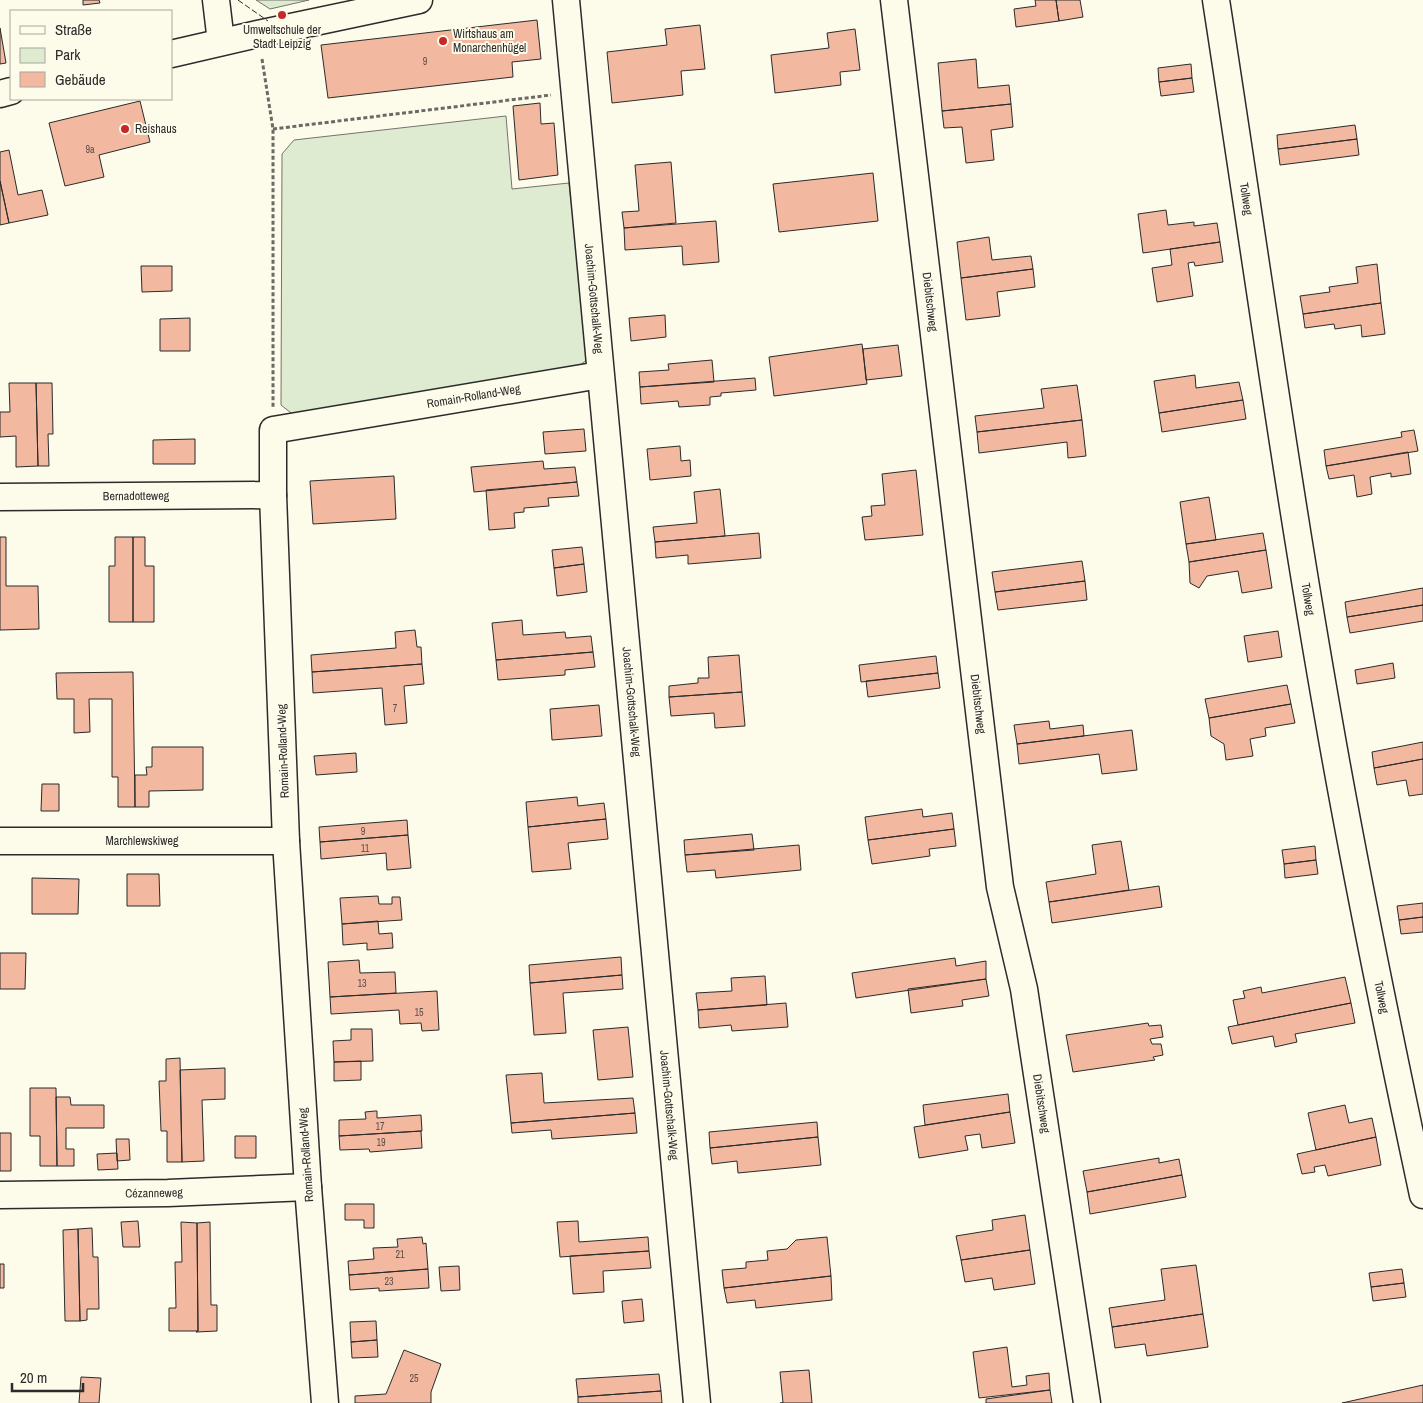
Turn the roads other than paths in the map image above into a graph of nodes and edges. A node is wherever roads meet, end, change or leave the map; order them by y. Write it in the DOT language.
graph roads {
  1 [pos="216,0"];
  2 [pos="419,0"];
  3 [pos="566,0"];
  4 [pos="894,0"];
  5 [pos="1216,0"];
  6 [pos="221,42"];
  7 [pos="172,54"];
  8 [pos="600,375"];
  9 [pos="273,496"];
  10 [pos="0,497"];
  11 [pos="286,840"];
  12 [pos="0,841"];
  13 [pos="308,1187"];
  14 [pos="0,1195"];
  15 [pos="1423,1195"];
  16 [pos="325,1403"];
  17 [pos="697,1403"];
  18 [pos="1087,1403"];
  1 -- 6 [label="street"];
  2 -- 6 [label="street"];
  3 -- 8 [label="street, Joachim-Gottschalk-Weg"];
  4 -- 18 [label="street, Diebitschweg"];
  5 -- 15 [label="street, Tollweg"];
  6 -- 7 [label="street"];
  8 -- 9 [label="street, Romain-Rolland-Weg"];
  8 -- 17 [label="street, Joachim-Gottschalk-Weg"];
  9 -- 10 [label="street, Bernadotteweg"];
  9 -- 11 [label="street, Romain-Rolland-Weg"];
  11 -- 12 [label="street, Marchlewskiweg"];
  11 -- 13 [label="street, Romain-Rolland-Weg"];
  13 -- 14 [label="street, Cézanneweg"];
  13 -- 16 [label="street, Romain-Rolland-Weg"];
}
